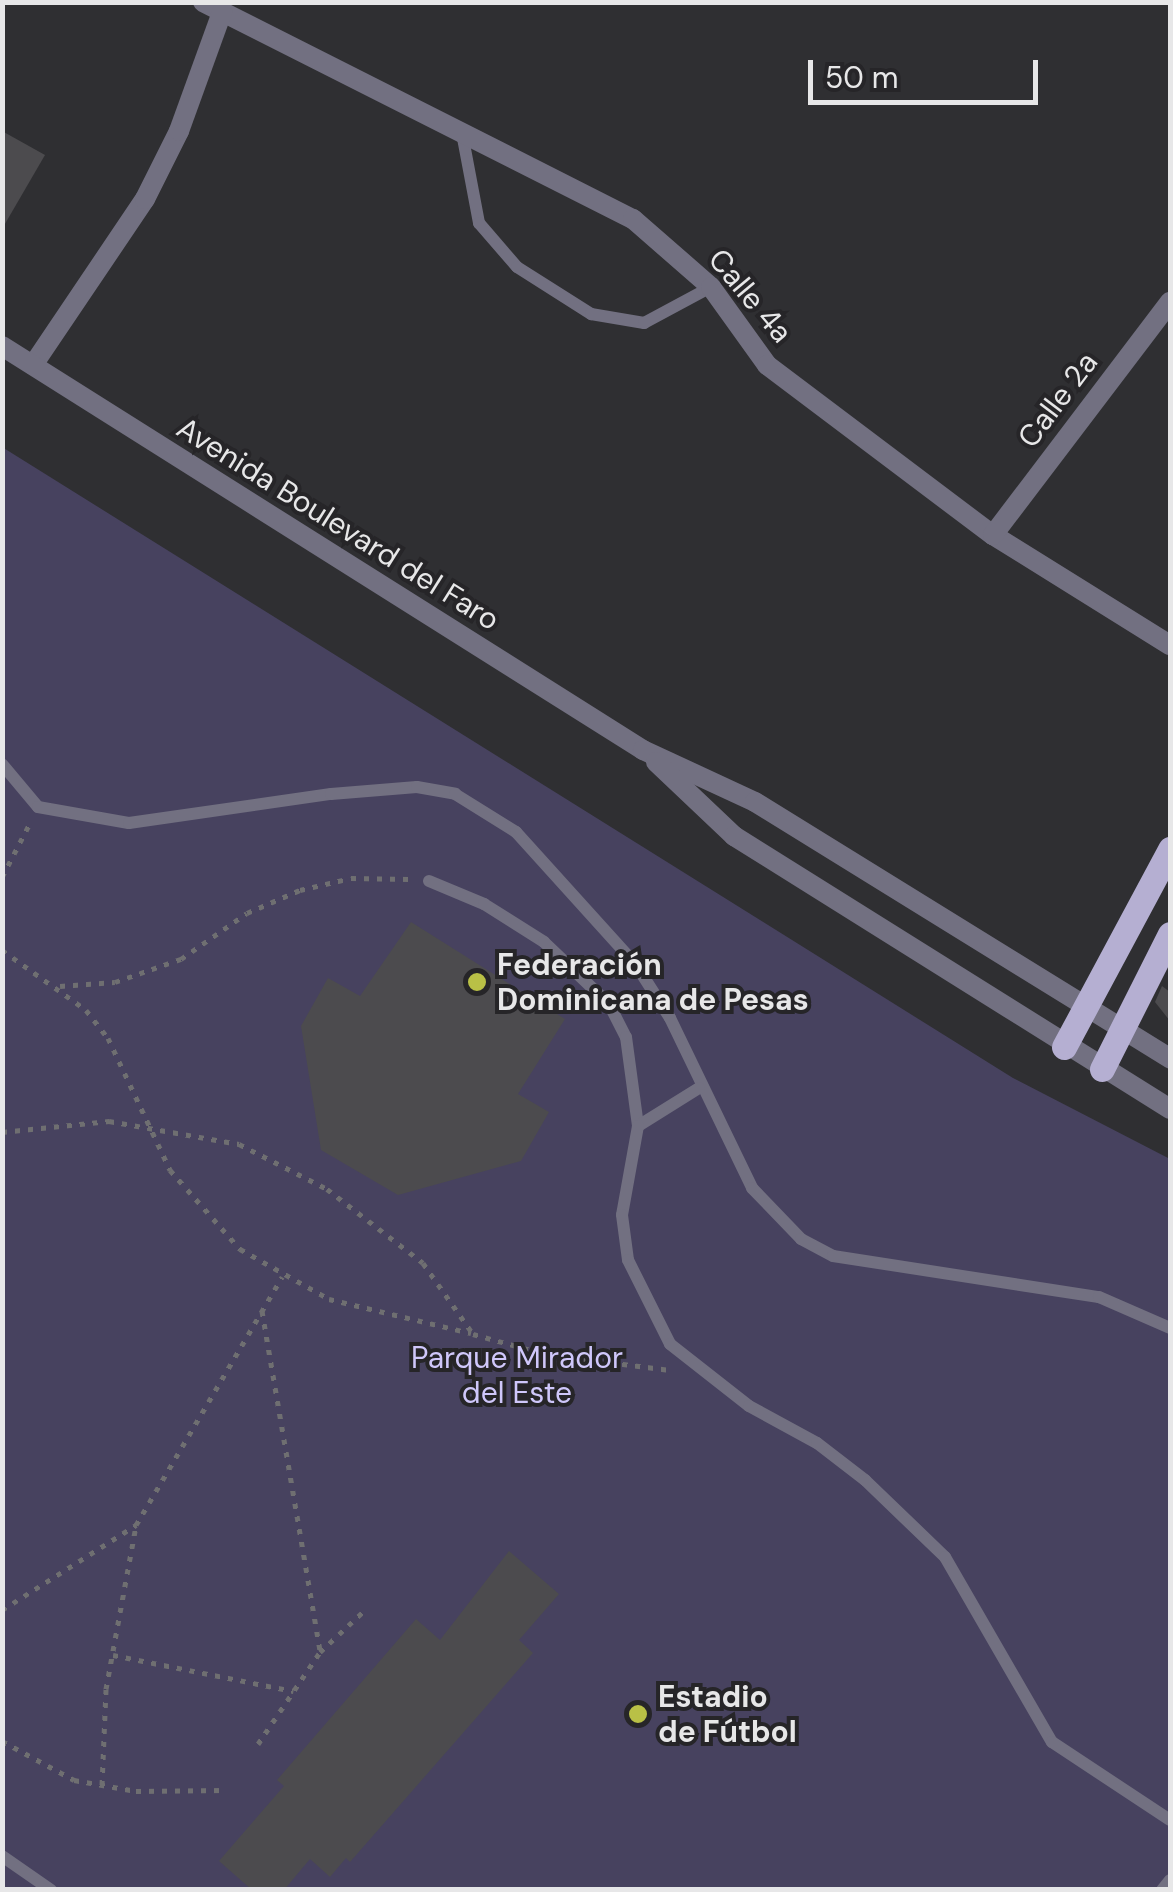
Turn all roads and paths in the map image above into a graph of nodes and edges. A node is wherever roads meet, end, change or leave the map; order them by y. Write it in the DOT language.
graph roads {
  1 [pos="213,7"];
  2 [pos="462,133"];
  3 [pos="711,287"];
  4 [pos="1170,302"];
  5 [pos="2,346"];
  6 [pos="33,365"];
  7 [pos="993,535"];
  8 [pos="1170,646"];
  9 [pos="643,750"];
  10 [pos="2,764"];
  11 [pos="38,807"];
  12 [pos="1170,849"];
  13 [pos="2,877"];
  14 [pos="429,881"];
  15 [pos="1170,934"];
  16 [pos="2,950"];
  17 [pos="56,987"];
  18 [pos="1086,1007"];
  19 [pos="1124,1029"];
  20 [pos="1064,1047"];
  21 [pos="1170,1058"];
  22 [pos="1102,1068"];
  23 [pos="699,1088"];
  24 [pos="1170,1108"];
  25 [pos="147,1122"];
  26 [pos="638,1126"];
  27 [pos="2,1132"];
  28 [pos="282,1277"];
  29 [pos="262,1311"];
  30 [pos="1170,1328"];
  31 [pos="474,1334"];
  32 [pos="706,1372"];
  33 [pos="136,1525"];
  34 [pos="367,1608"];
  35 [pos="2,1610"];
  36 [pos="320,1652"];
  37 [pos="112,1655"];
  38 [pos="293,1691"];
  39 [pos="258,1744"];
  40 [pos="4,1745"];
  41 [pos="102,1785"];
  42 [pos="226,1790"];
  43 [pos="1170,1820"];
  44 [pos="2,1856"];
  45 [pos="1170,1880"];
  46 [pos="50,1890"];
  47 [pos="1162,1890"];
  1 -- 2 [label="street, Calle 4a"];
  1 -- 6 [label="street"];
  2 -- 3 [label="street, Calle 4a"];
  2 -- 3 [label="lane"];
  3 -- 7 [label="street, Calle 4a"];
  4 -- 7 [label="street, Calle 2a"];
  5 -- 6 [label="street, Avenida Boulevard del Faro"];
  6 -- 9 [label="street, Avenida Boulevard del Faro"];
  7 -- 8 [label="street, Calle 4a"];
  9 -- 18 [label="street, Avenida Boulevard del Faro"];
  9 -- 20 [label="street, Avenida Boulevard del Faro"];
  10 -- 11 [label="lane"];
  11 -- 13 [label="path"];
  11 -- 23 [label="lane"];
  12 -- 18 [label="main road"];
  14 -- 17 [label="path"];
  14 -- 26 [label="lane"];
  15 -- 19 [label="main road"];
  16 -- 17 [label="path"];
  17 -- 25 [label="path"];
  18 -- 19 [label="street, Avenida Boulevard del Faro"];
  18 -- 20 [label="main road"];
  19 -- 21 [label="street, Avenida Boulevard del Faro"];
  19 -- 22 [label="main road"];
  20 -- 22 [label="street, Avenida Boulevard del Faro"];
  22 -- 24 [label="street, Avenida Boulevard del Faro"];
  23 -- 26 [label="lane"];
  23 -- 30 [label="lane"];
  25 -- 27 [label="path"];
  25 -- 28 [label="path"];
  25 -- 31 [label="path"];
  26 -- 32 [label="lane"];
  28 -- 29 [label="path"];
  28 -- 31 [label="path"];
  29 -- 33 [label="path"];
  29 -- 36 [label="path"];
  31 -- 32 [label="path"];
  32 -- 43 [label="lane"];
  33 -- 35 [label="path"];
  33 -- 37 [label="path"];
  34 -- 36 [label="path"];
  36 -- 38 [label="path"];
  37 -- 38 [label="path"];
  37 -- 41 [label="path"];
  38 -- 39 [label="path"];
  40 -- 41 [label="path"];
  41 -- 42 [label="path"];
  44 -- 46 [label="lane"];
  45 -- 47 [label="lane"];
}
